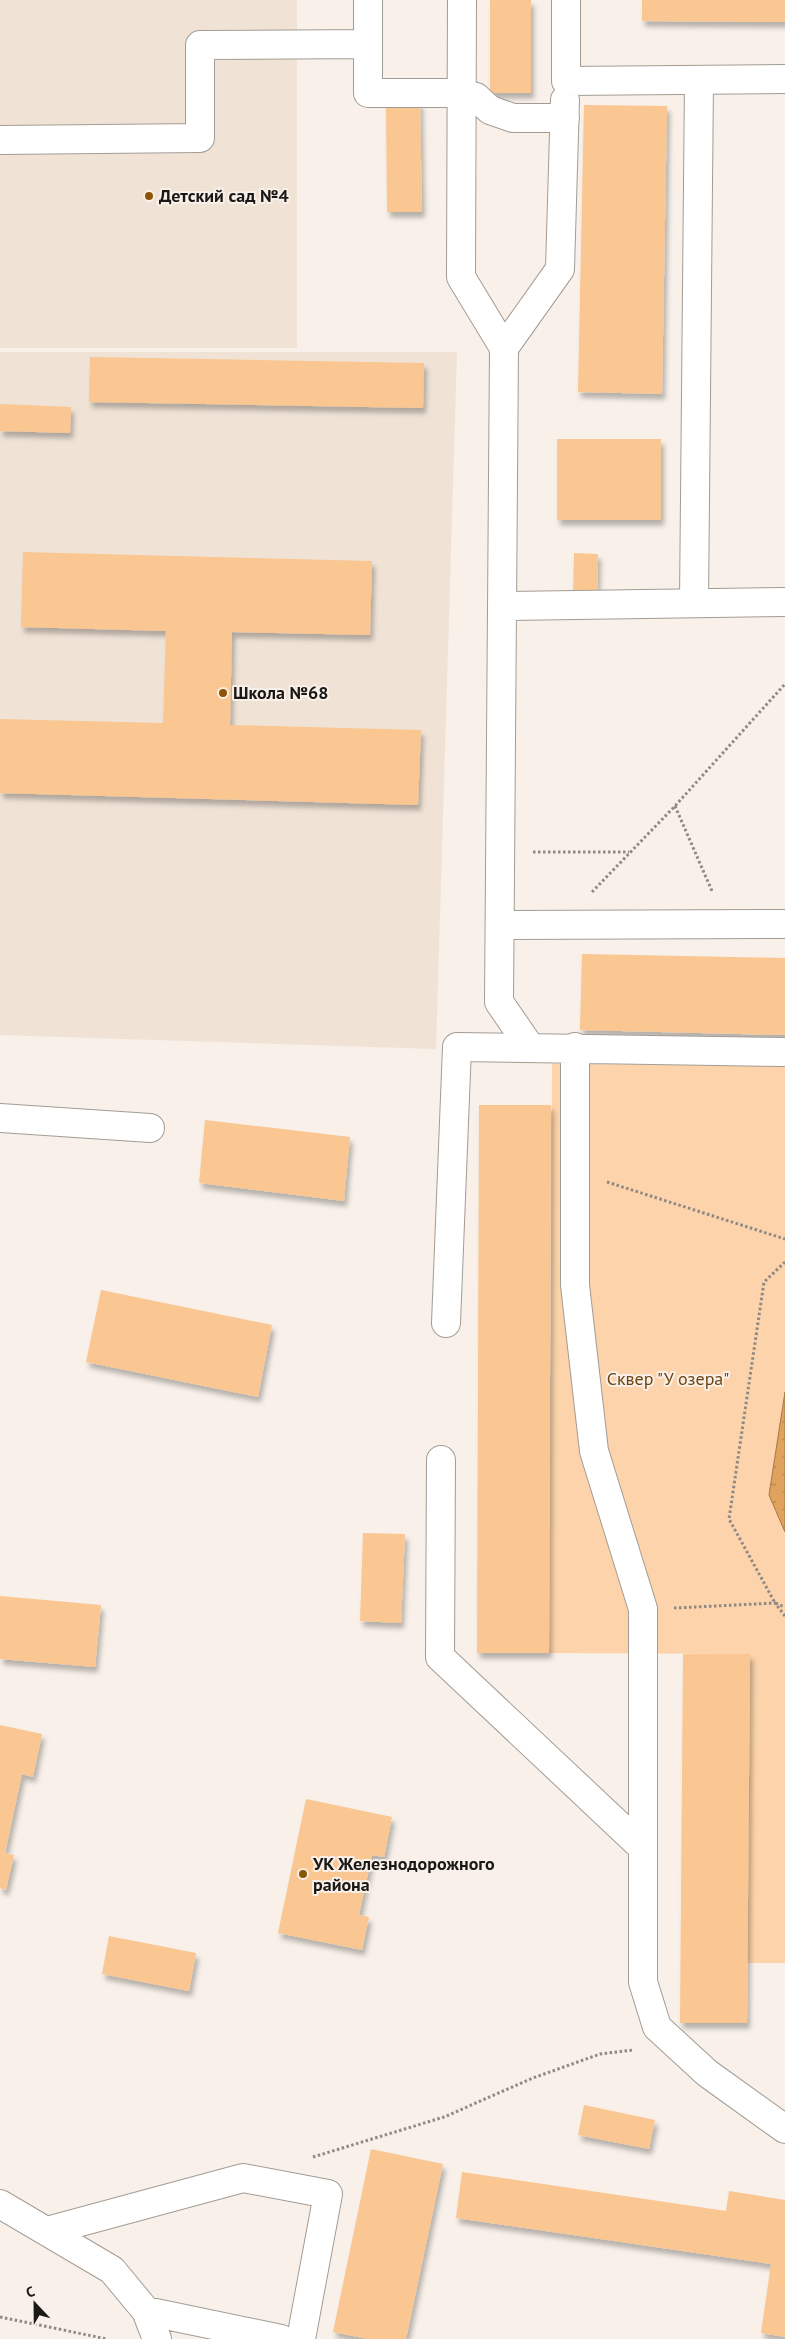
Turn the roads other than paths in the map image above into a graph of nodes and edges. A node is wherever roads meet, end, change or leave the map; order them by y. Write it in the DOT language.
graph roads {
  1 [pos="368,0"];
  2 [pos="462,0"];
  3 [pos="566,0"];
  4 [pos="368,44"];
  5 [pos="699,80"];
  6 [pos="785,80"];
  7 [pos="566,81"];
  8 [pos="461,93"];
  9 [pos="565,118"];
  10 [pos="0,140"];
  11 [pos="504,348"];
  12 [pos="694,602"];
  13 [pos="785,602"];
  14 [pos="502,606"];
  15 [pos="500,924"];
  16 [pos="785,924"];
  17 [pos="530,1047"];
  18 [pos="576,1047"];
  19 [pos="785,1052"];
  20 [pos="0,1118"];
  21 [pos="150,1128"];
  22 [pos="446,1323"];
  23 [pos="441,1460"];
  24 [pos="643,1848"];
  25 [pos="785,2129"];
  26 [pos="0,2204"];
  27 [pos="47,2231"];
  28 [pos="146,2311"];
  29 [pos="157,2339"];
  30 [pos="281,2339"];
  31 [pos="301,2339"];
  1 -- 4 [label="lane"];
  2 -- 8 [label="lane"];
  3 -- 7 [label="lane"];
  4 -- 8 [label="lane"];
  4 -- 10 [label="lane"];
  5 -- 6 [label="lane"];
  5 -- 7 [label="lane"];
  5 -- 12 [label="lane"];
  7 -- 9 [label="lane"];
  8 -- 9 [label="lane"];
  8 -- 11 [label="lane"];
  9 -- 11 [label="lane"];
  11 -- 14 [label="lane"];
  12 -- 13 [label="lane"];
  12 -- 14 [label="lane"];
  14 -- 15 [label="lane"];
  15 -- 16 [label="lane"];
  15 -- 17 [label="lane"];
  17 -- 18 [label="lane"];
  17 -- 22 [label="lane"];
  18 -- 19 [label="lane"];
  18 -- 24 [label="lane"];
  20 -- 21 [label="lane"];
  23 -- 24 [label="lane"];
  24 -- 25 [label="lane"];
  26 -- 27 [label="lane"];
  27 -- 28 [label="lane"];
  27 -- 31 [label="lane"];
  28 -- 29 [label="lane"];
  28 -- 30 [label="lane"];
}
